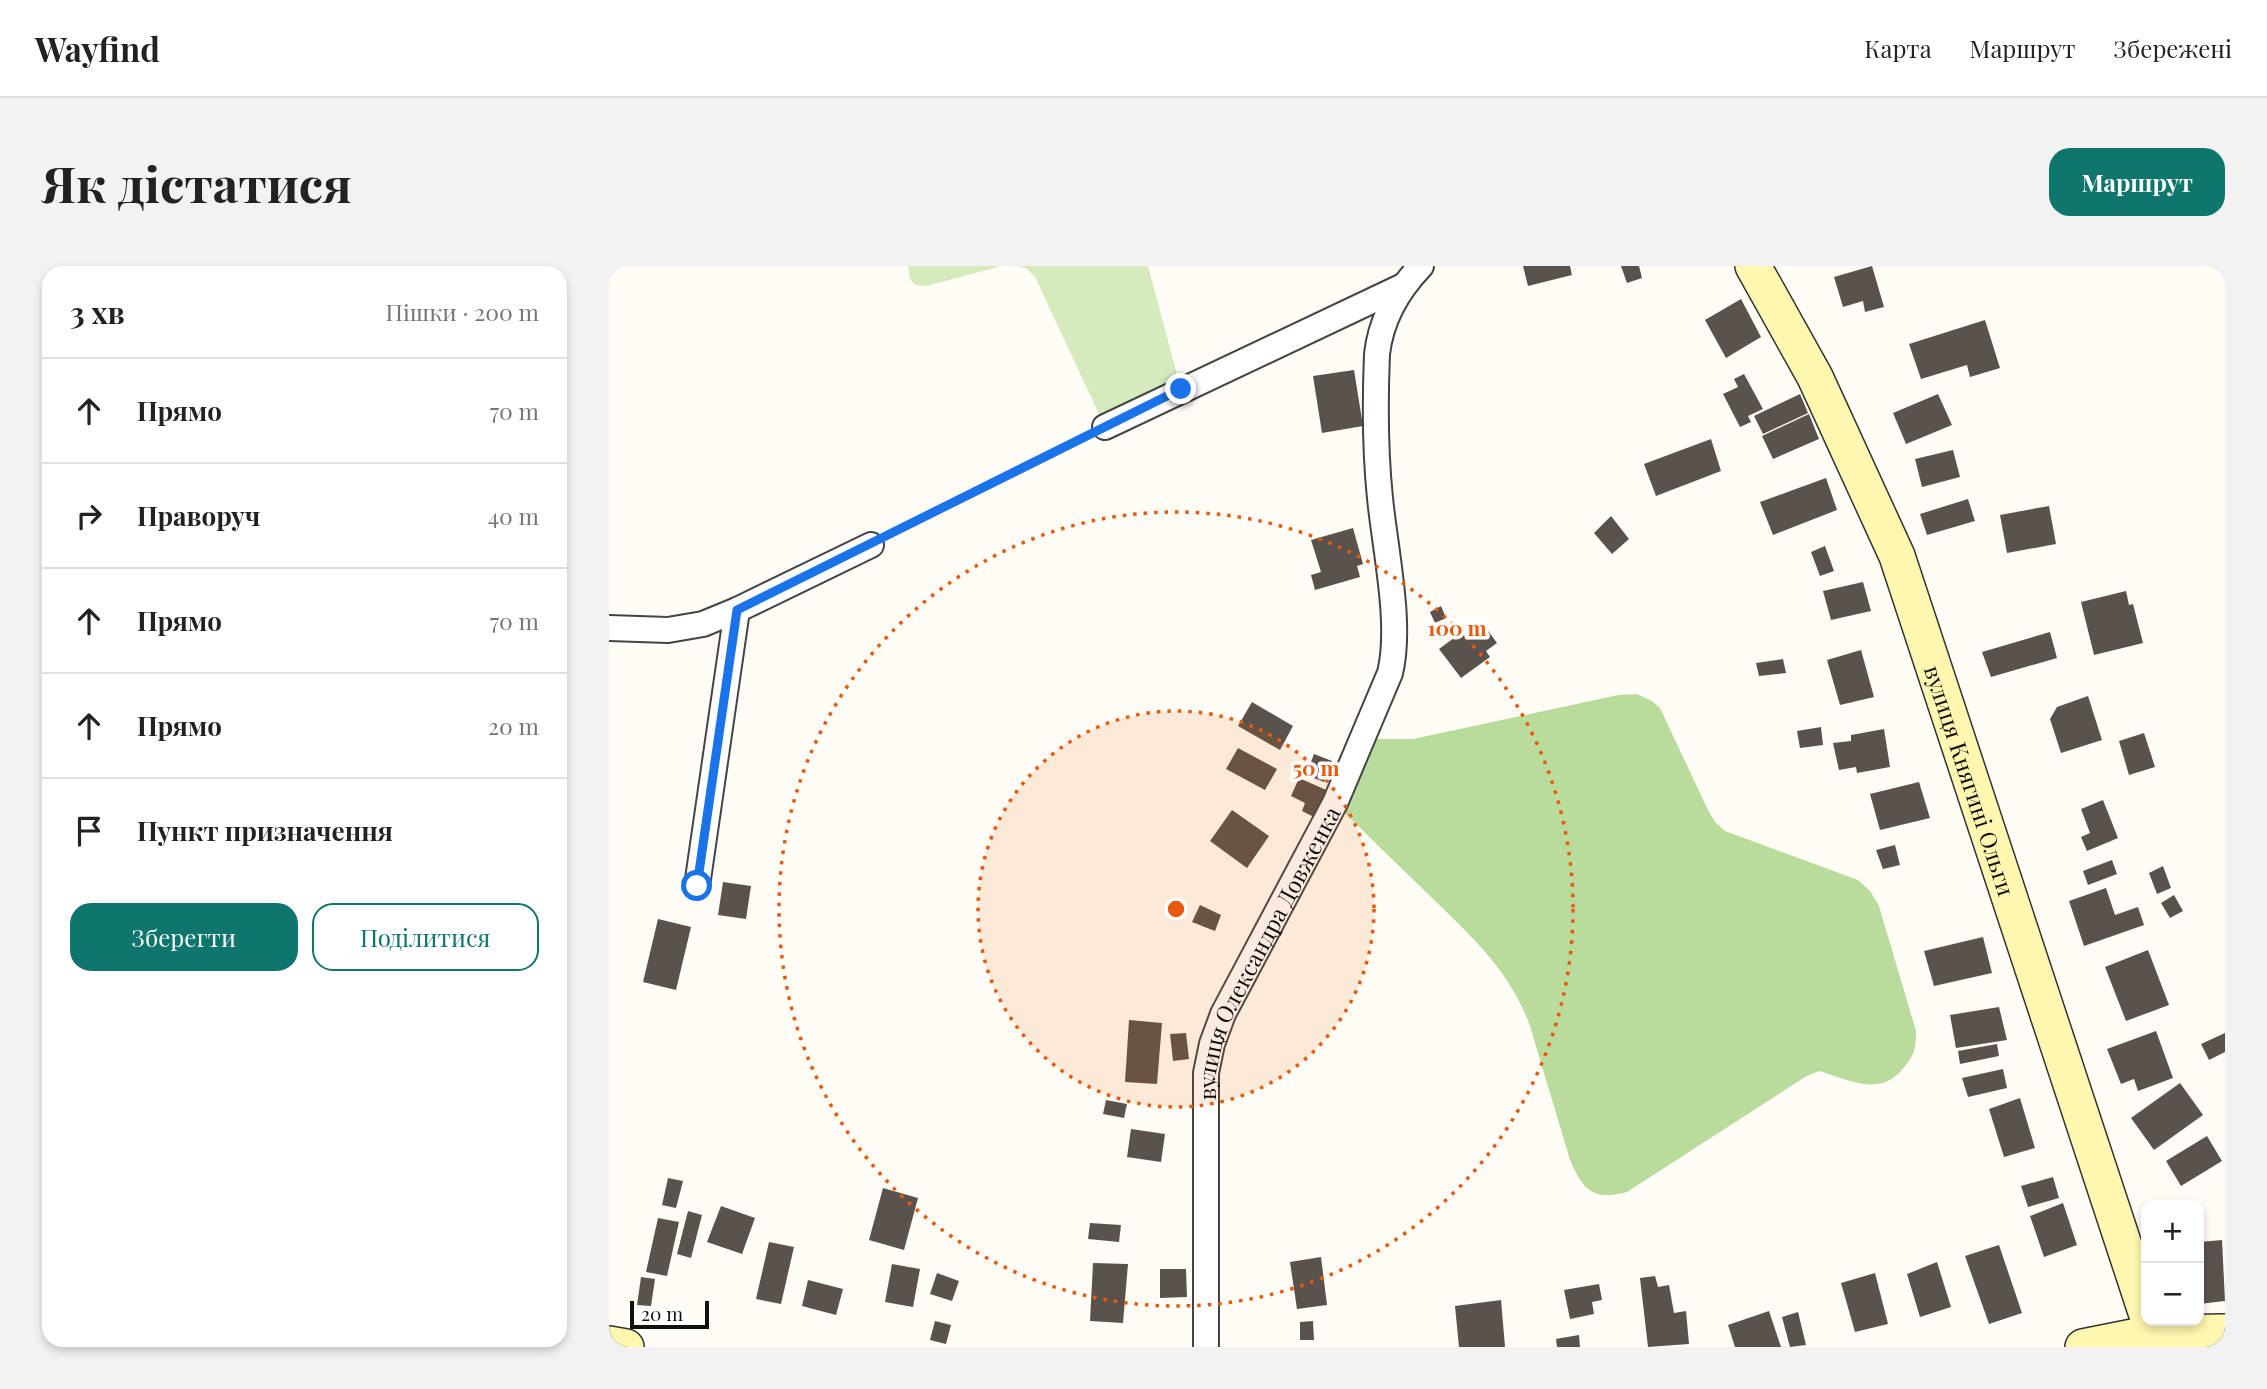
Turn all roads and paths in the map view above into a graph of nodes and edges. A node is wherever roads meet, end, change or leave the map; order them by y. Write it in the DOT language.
graph roads {
  1 [pos="1421,266"];
  2 [pos="1753,266"];
  3 [pos="1404,286"];
  4 [pos="1105,427"];
  5 [pos="871,545"];
  6 [pos="737,610"];
  7 [pos="609,628"];
  8 [pos="697,886"];
  9 [pos="2141,1295"];
  10 [pos="2141,1325"];
  11 [pos="2158,1326"];
  12 [pos="2225,1332"];
  13 [pos="2188,1340"];
  14 [pos="609,1344"];
  15 [pos="626,1347"];
  16 [pos="1206,1347"];
  17 [pos="2083,1347"];
  1 -- 3 [label="street"];
  2 -- 9 [label="street, вулиця Княгині Ольги"];
  3 -- 4 [label="street"];
  3 -- 16 [label="street, вулиця Олександра Довженка"];
  4 -- 5 [label="path"];
  5 -- 6 [label="street"];
  6 -- 7 [label="street"];
  6 -- 8 [label="street"];
  10 -- 17 [label="street"];
  11 -- 13 [label="street"];
  12 -- 13 [label="street"];
  14 -- 15 [label="street"];
}
